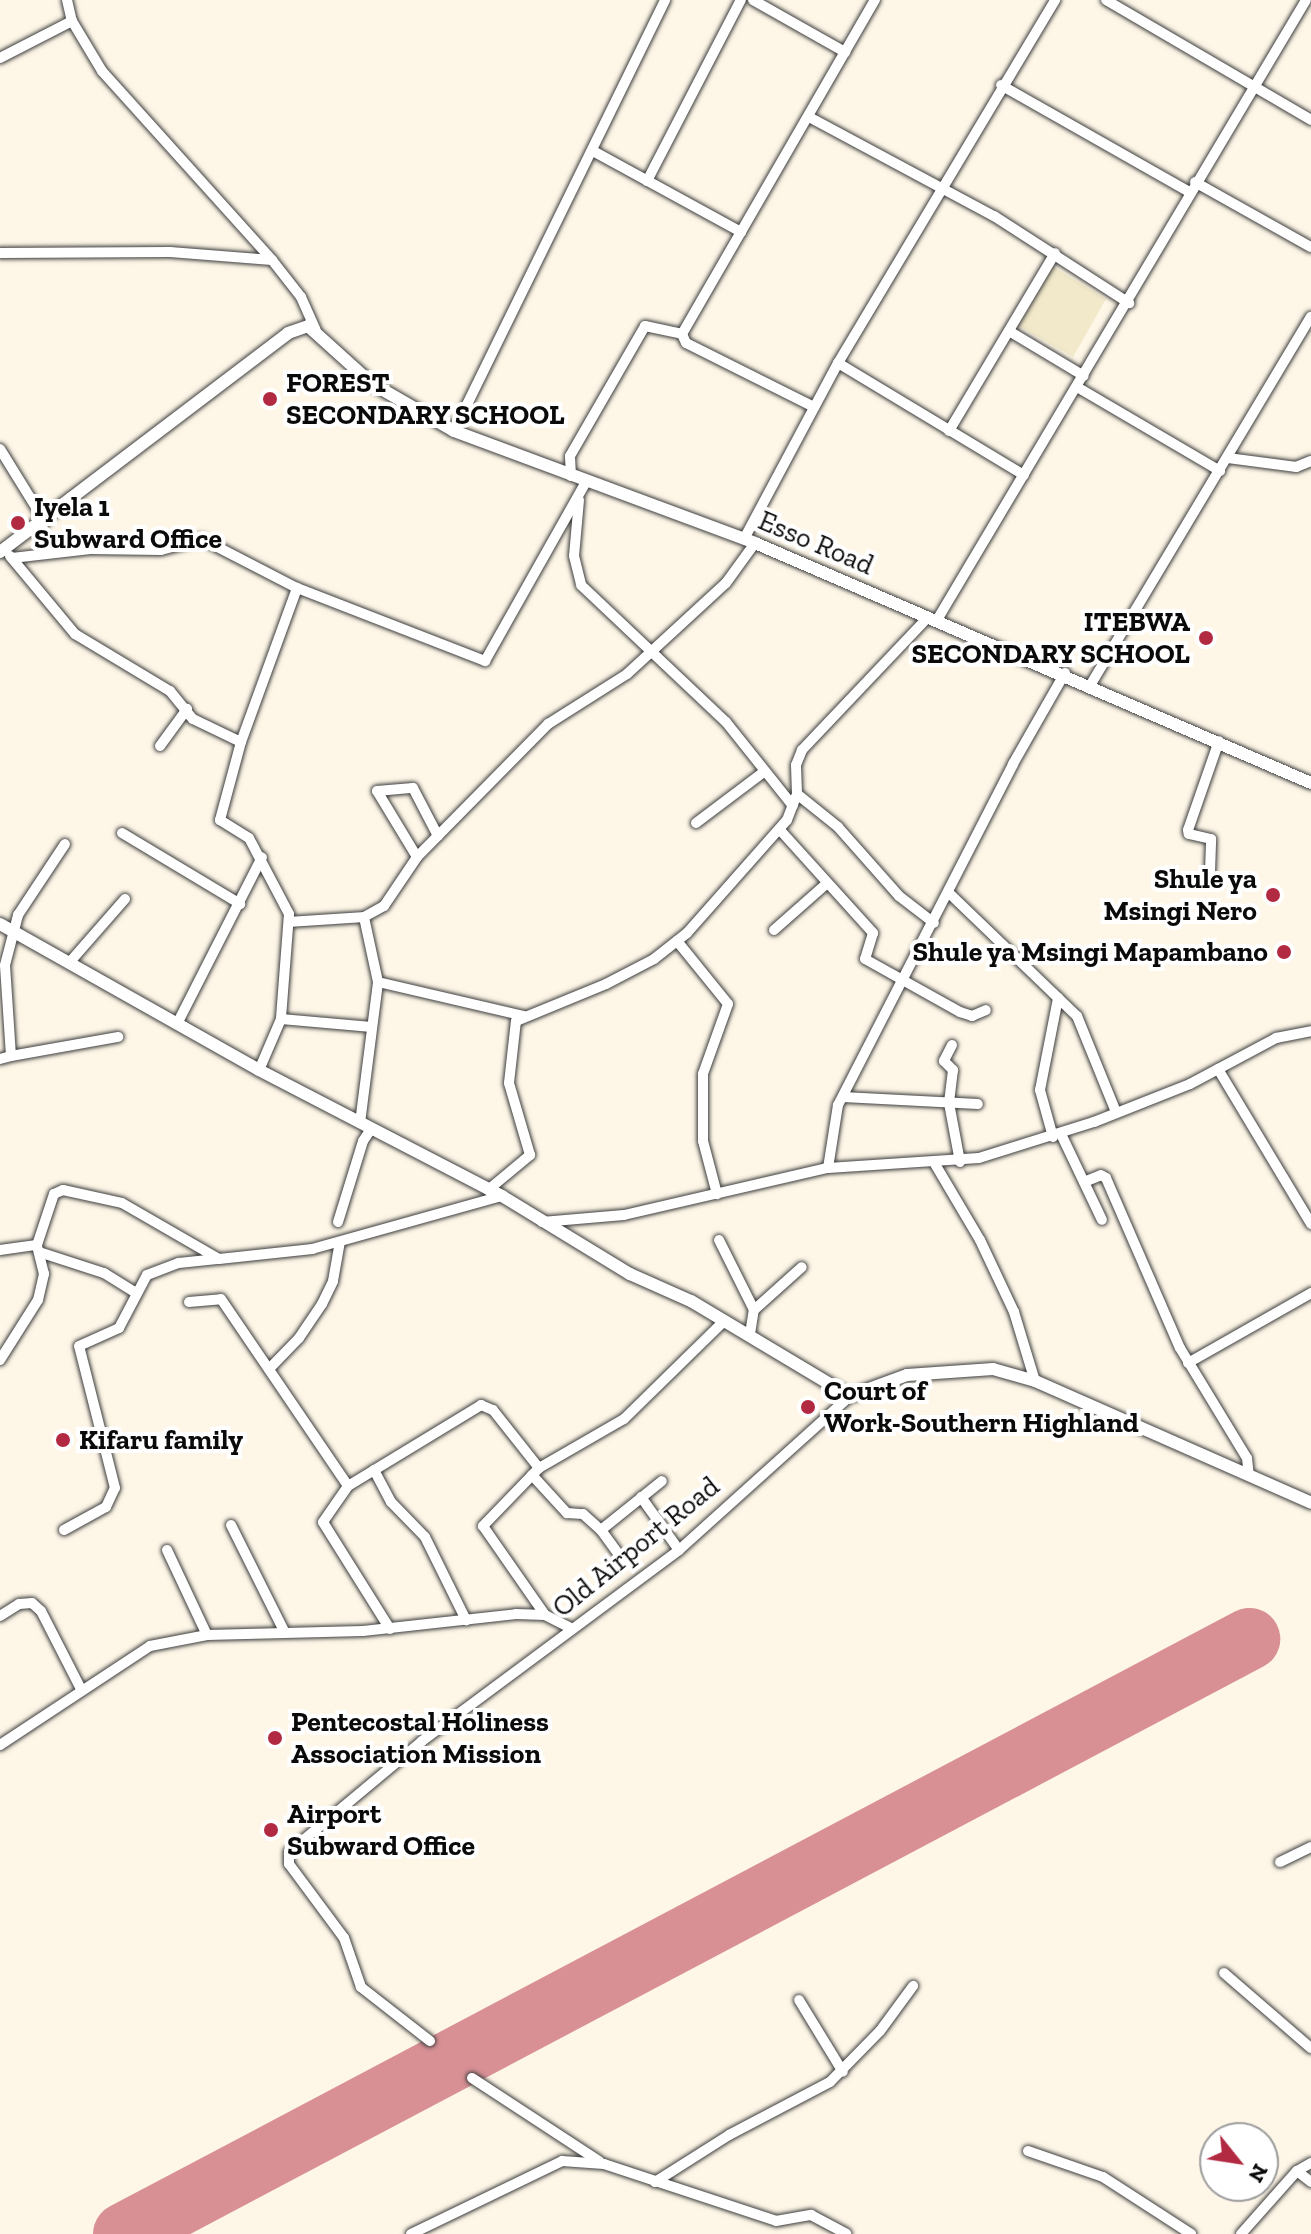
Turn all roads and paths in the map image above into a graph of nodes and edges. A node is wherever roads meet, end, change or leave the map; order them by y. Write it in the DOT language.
graph roads {
  1 [pos="67,0"];
  2 [pos="665,0"];
  3 [pos="741,0"];
  4 [pos="753,0"];
  5 [pos="875,0"];
  6 [pos="1055,0"];
  7 [pos="1106,0"];
  8 [pos="1306,0"];
  9 [pos="72,21"];
  10 [pos="845,52"];
  11 [pos="0,58"];
  12 [pos="1001,85"];
  13 [pos="1253,85"];
  14 [pos="809,117"];
  15 [pos="1311,120"];
  16 [pos="593,151"];
  17 [pos="647,181"];
  18 [pos="1192,187"];
  19 [pos="943,188"];
  20 [pos="741,232"];
  21 [pos="1311,247"];
  22 [pos="0,253"];
  23 [pos="1055,253"];
  24 [pos="272,260"];
  25 [pos="1129,303"];
  26 [pos="1311,317"];
  27 [pos="316,330"];
  28 [pos="1009,331"];
  29 [pos="682,334"];
  30 [pos="838,363"];
  31 [pos="1084,376"];
  32 [pos="1077,387"];
  33 [pos="814,407"];
  34 [pos="454,431"];
  35 [pos="949,431"];
  36 [pos="0,449"];
  37 [pos="1228,458"];
  38 [pos="1311,461"];
  39 [pos="1220,471"];
  40 [pos="1024,475"];
  41 [pos="571,476"];
  42 [pos="586,482"];
  43 [pos="579,494"];
  44 [pos="45,522"];
  45 [pos="750,541"];
  46 [pos="5,553"];
  47 [pos="297,588"];
  48 [pos="932,618"];
  49 [pos="649,655"];
  50 [pos="1065,673"];
  51 [pos="1091,684"];
  52 [pos="187,709"];
  53 [pos="1219,741"];
  54 [pos="241,742"];
  55 [pos="160,746"];
  56 [pos="765,771"];
  57 [pos="1311,783"];
  58 [pos="797,794"];
  59 [pos="793,806"];
  60 [pos="696,823"];
  61 [pos="780,830"];
  62 [pos="122,833"];
  63 [pos="438,836"];
  64 [pos="65,844"];
  65 [pos="262,857"];
  66 [pos="417,857"];
  67 [pos="1210,872"];
  68 [pos="825,885"];
  69 [pos="949,893"];
  70 [pos="125,899"];
  71 [pos="240,904"];
  72 [pos="364,917"];
  73 [pos="289,922"];
  74 [pos="934,923"];
  75 [pos="0,924"];
  76 [pos="774,930"];
  77 [pos="15,931"];
  78 [pos="677,941"];
  79 [pos="69,963"];
  80 [pos="378,982"];
  81 [pos="902,982"];
  82 [pos="1058,998"];
  83 [pos="986,1010"];
  84 [pos="524,1016"];
  85 [pos="281,1019"];
  86 [pos="177,1024"];
  87 [pos="372,1027"];
  88 [pos="1311,1031"];
  89 [pos="118,1037"];
  90 [pos="952,1045"];
  91 [pos="5,1058"];
  92 [pos="1218,1069"];
  93 [pos="259,1070"];
  94 [pos="843,1097"];
  95 [pos="949,1103"];
  96 [pos="978,1104"];
  97 [pos="1116,1112"];
  98 [pos="366,1126"];
  99 [pos="1057,1136"];
  100 [pos="960,1162"];
  101 [pos="935,1164"];
  102 [pos="828,1168"];
  103 [pos="1084,1182"];
  104 [pos="488,1190"];
  105 [pos="717,1194"];
  106 [pos="502,1196"];
  107 [pos="1102,1220"];
  108 [pos="338,1222"];
  109 [pos="542,1222"];
  110 [pos="1311,1224"];
  111 [pos="719,1240"];
  112 [pos="340,1243"];
  113 [pos="38,1248"];
  114 [pos="0,1250"];
  115 [pos="219,1259"];
  116 [pos="802,1267"];
  117 [pos="135,1292"];
  118 [pos="1311,1293"];
  119 [pos="189,1302"];
  120 [pos="754,1310"];
  121 [pos="725,1320"];
  122 [pos="750,1334"];
  123 [pos="0,1360"];
  124 [pos="1188,1363"];
  125 [pos="269,1369"];
  126 [pos="1035,1381"];
  127 [pos="850,1396"];
  128 [pos="374,1470"];
  129 [pos="535,1472"];
  130 [pos="1249,1476"];
  131 [pos="662,1481"];
  132 [pos="348,1486"];
  133 [pos="641,1497"];
  134 [pos="1311,1503"];
  135 [pos="231,1525"];
  136 [pos="64,1530"];
  137 [pos="601,1530"];
  138 [pos="167,1550"];
  139 [pos="679,1550"];
  140 [pos="621,1558"];
  141 [pos="545,1615"];
  142 [pos="0,1616"];
  143 [pos="466,1620"];
  144 [pos="390,1629"];
  145 [pos="573,1629"];
  146 [pos="284,1631"];
  147 [pos="207,1635"];
  148 [pos="81,1689"];
  149 [pos="0,1745"];
  150 [pos="1311,1847"];
  151 [pos="1280,1862"];
  152 [pos="1224,1973"];
  153 [pos="913,1986"];
  154 [pos="799,2000"];
  155 [pos="430,2041"];
  156 [pos="1311,2048"];
  157 [pos="843,2072"];
  158 [pos="472,2078"];
  159 [pos="1028,2151"];
  160 [pos="1311,2163"];
  161 [pos="604,2164"];
  162 [pos="1297,2171"];
  163 [pos="655,2182"];
  164 [pos="1311,2182"];
  165 [pos="411,2234"];
  166 [pos="846,2234"];
  167 [pos="1191,2234"];
  168 [pos="1241,2234"];
  1 -- 9 [label="street"];
  2 -- 16 [label="street"];
  3 -- 17 [label="street"];
  4 -- 10 [label="street"];
  5 -- 10 [label="street"];
  6 -- 12 [label="street"];
  7 -- 13 [label="street"];
  8 -- 13 [label="street"];
  9 -- 11 [label="street"];
  9 -- 24 [label="street"];
  10 -- 14 [label="street"];
  12 -- 18 [label="street"];
  12 -- 19 [label="street"];
  13 -- 15 [label="street"];
  13 -- 18 [label="street"];
  14 -- 19 [label="street"];
  14 -- 20 [label="street"];
  16 -- 17 [label="street"];
  16 -- 34 [label="street"];
  17 -- 20 [label="street"];
  18 -- 21 [label="street"];
  18 -- 25 [label="street"];
  19 -- 23 [label="street"];
  19 -- 30 [label="street"];
  20 -- 29 [label="street"];
  22 -- 24 [label="street"];
  23 -- 25 [label="street"];
  23 -- 28 [label="street"];
  24 -- 27 [label="street"];
  25 -- 31 [label="street"];
  26 -- 37 [label="street"];
  27 -- 34 [label="street, Esso Road"];
  27 -- 44 [label="street"];
  28 -- 31 [label="street"];
  28 -- 35 [label="street"];
  29 -- 33 [label="street"];
  29 -- 41 [label="street"];
  30 -- 33 [label="street"];
  30 -- 35 [label="street"];
  31 -- 32 [label="street"];
  32 -- 39 [label="street"];
  32 -- 40 [label="street"];
  33 -- 45 [label="street"];
  34 -- 41 [label="street, Esso Road"];
  35 -- 40 [label="street"];
  36 -- 44 [label="street"];
  37 -- 38 [label="street"];
  37 -- 39 [label="street"];
  39 -- 51 [label="street"];
  40 -- 48 [label="street"];
  41 -- 42 [label="street, Esso Road"];
  42 -- 43 [label="street"];
  42 -- 45 [label="street, Esso Road"];
  43 -- 47 [label="street"];
  43 -- 49 [label="street"];
  44 -- 46 [label="street"];
  45 -- 48 [label="street, Esso Road"];
  45 -- 49 [label="street"];
  46 -- 47 [label="street"];
  46 -- 52 [label="street"];
  47 -- 54 [label="street"];
  48 -- 50 [label="street, Esso Road"];
  48 -- 58 [label="street"];
  49 -- 56 [label="street"];
  49 -- 63 [label="street"];
  50 -- 51 [label="street, Esso Road"];
  50 -- 69 [label="street"];
  51 -- 53 [label="street, Esso Road"];
  52 -- 54 [label="street"];
  52 -- 55 [label="street"];
  53 -- 57 [label="street, Esso Road"];
  53 -- 67 [label="street"];
  54 -- 65 [label="street"];
  56 -- 59 [label="street"];
  56 -- 60 [label="street"];
  58 -- 59 [label="street"];
  58 -- 74 [label="street"];
  59 -- 61 [label="street"];
  61 -- 68 [label="street"];
  61 -- 78 [label="street"];
  62 -- 71 [label="street"];
  63 -- 66 [label="street"];
  63 -- 66 [label="street"];
  64 -- 77 [label="street"];
  65 -- 71 [label="street"];
  65 -- 73 [label="street"];
  66 -- 72 [label="street"];
  68 -- 76 [label="street"];
  68 -- 81 [label="street"];
  69 -- 74 [label="street"];
  69 -- 82 [label="street"];
  70 -- 79 [label="street"];
  71 -- 86 [label="street"];
  72 -- 73 [label="street"];
  72 -- 80 [label="street"];
  73 -- 85 [label="street"];
  74 -- 81 [label="street"];
  75 -- 77 [label="street"];
  77 -- 79 [label="street"];
  77 -- 91 [label="street"];
  78 -- 84 [label="street"];
  78 -- 105 [label="street"];
  79 -- 86 [label="street"];
  80 -- 84 [label="street"];
  80 -- 87 [label="street"];
  81 -- 83 [label="street"];
  81 -- 94 [label="street"];
  82 -- 97 [label="street"];
  82 -- 99 [label="street"];
  84 -- 104 [label="street"];
  85 -- 87 [label="street"];
  85 -- 93 [label="street"];
  86 -- 93 [label="street"];
  87 -- 98 [label="street"];
  88 -- 92 [label="street"];
  89 -- 91 [label="street"];
  90 -- 95 [label="street"];
  92 -- 97 [label="street"];
  92 -- 110 [label="street"];
  93 -- 98 [label="street"];
  94 -- 95 [label="street"];
  94 -- 102 [label="street"];
  95 -- 96 [label="street"];
  95 -- 100 [label="street"];
  97 -- 99 [label="street"];
  98 -- 104 [label="street"];
  98 -- 108 [label="street"];
  99 -- 100 [label="street"];
  99 -- 103 [label="street"];
  100 -- 101 [label="street"];
  101 -- 102 [label="street"];
  101 -- 126 [label="street"];
  102 -- 105 [label="street"];
  103 -- 107 [label="street"];
  103 -- 124 [label="street"];
  104 -- 106 [label="street"];
  105 -- 109 [label="street"];
  106 -- 109 [label="street"];
  106 -- 112 [label="street"];
  109 -- 121 [label="street"];
  111 -- 120 [label="street"];
  112 -- 115 [label="street"];
  112 -- 125 [label="street"];
  113 -- 114 [label="street"];
  113 -- 115 [label="street"];
  113 -- 117 [label="street"];
  113 -- 123 [label="street"];
  115 -- 117 [label="street"];
  116 -- 120 [label="street"];
  117 -- 136 [label="street"];
  118 -- 124 [label="street"];
  119 -- 125 [label="street"];
  120 -- 122 [label="street"];
  121 -- 122 [label="street"];
  121 -- 129 [label="street"];
  122 -- 127 [label="street"];
  124 -- 130 [label="street"];
  125 -- 132 [label="street"];
  126 -- 127 [label="street, Old Airport Road"];
  126 -- 130 [label="street, Old Airport Road"];
  127 -- 139 [label="street, Old Airport Road"];
  128 -- 129 [label="street"];
  128 -- 132 [label="street"];
  128 -- 143 [label="street"];
  129 -- 137 [label="street"];
  129 -- 141 [label="street"];
  130 -- 134 [label="street, Old Airport Road"];
  131 -- 133 [label="street"];
  132 -- 144 [label="street"];
  133 -- 137 [label="street"];
  133 -- 139 [label="street"];
  135 -- 146 [label="street"];
  137 -- 140 [label="street"];
  138 -- 147 [label="street"];
  139 -- 145 [label="street, Old Airport Road"];
  141 -- 143 [label="street"];
  141 -- 145 [label="street"];
  142 -- 148 [label="street"];
  143 -- 144 [label="street"];
  144 -- 146 [label="street"];
  145 -- 155 [label="street, Old Airport Road"];
  146 -- 147 [label="street"];
  147 -- 148 [label="street"];
  148 -- 149 [label="street"];
  150 -- 151 [label="street"];
  152 -- 156 [label="street"];
  153 -- 157 [label="street"];
  154 -- 157 [label="street"];
  157 -- 163 [label="street"];
  158 -- 161 [label="street"];
  159 -- 167 [label="street"];
  160 -- 162 [label="street"];
  161 -- 163 [label="street"];
  161 -- 165 [label="street"];
  162 -- 164 [label="street"];
  162 -- 168 [label="street"];
  163 -- 166 [label="street"];
}
